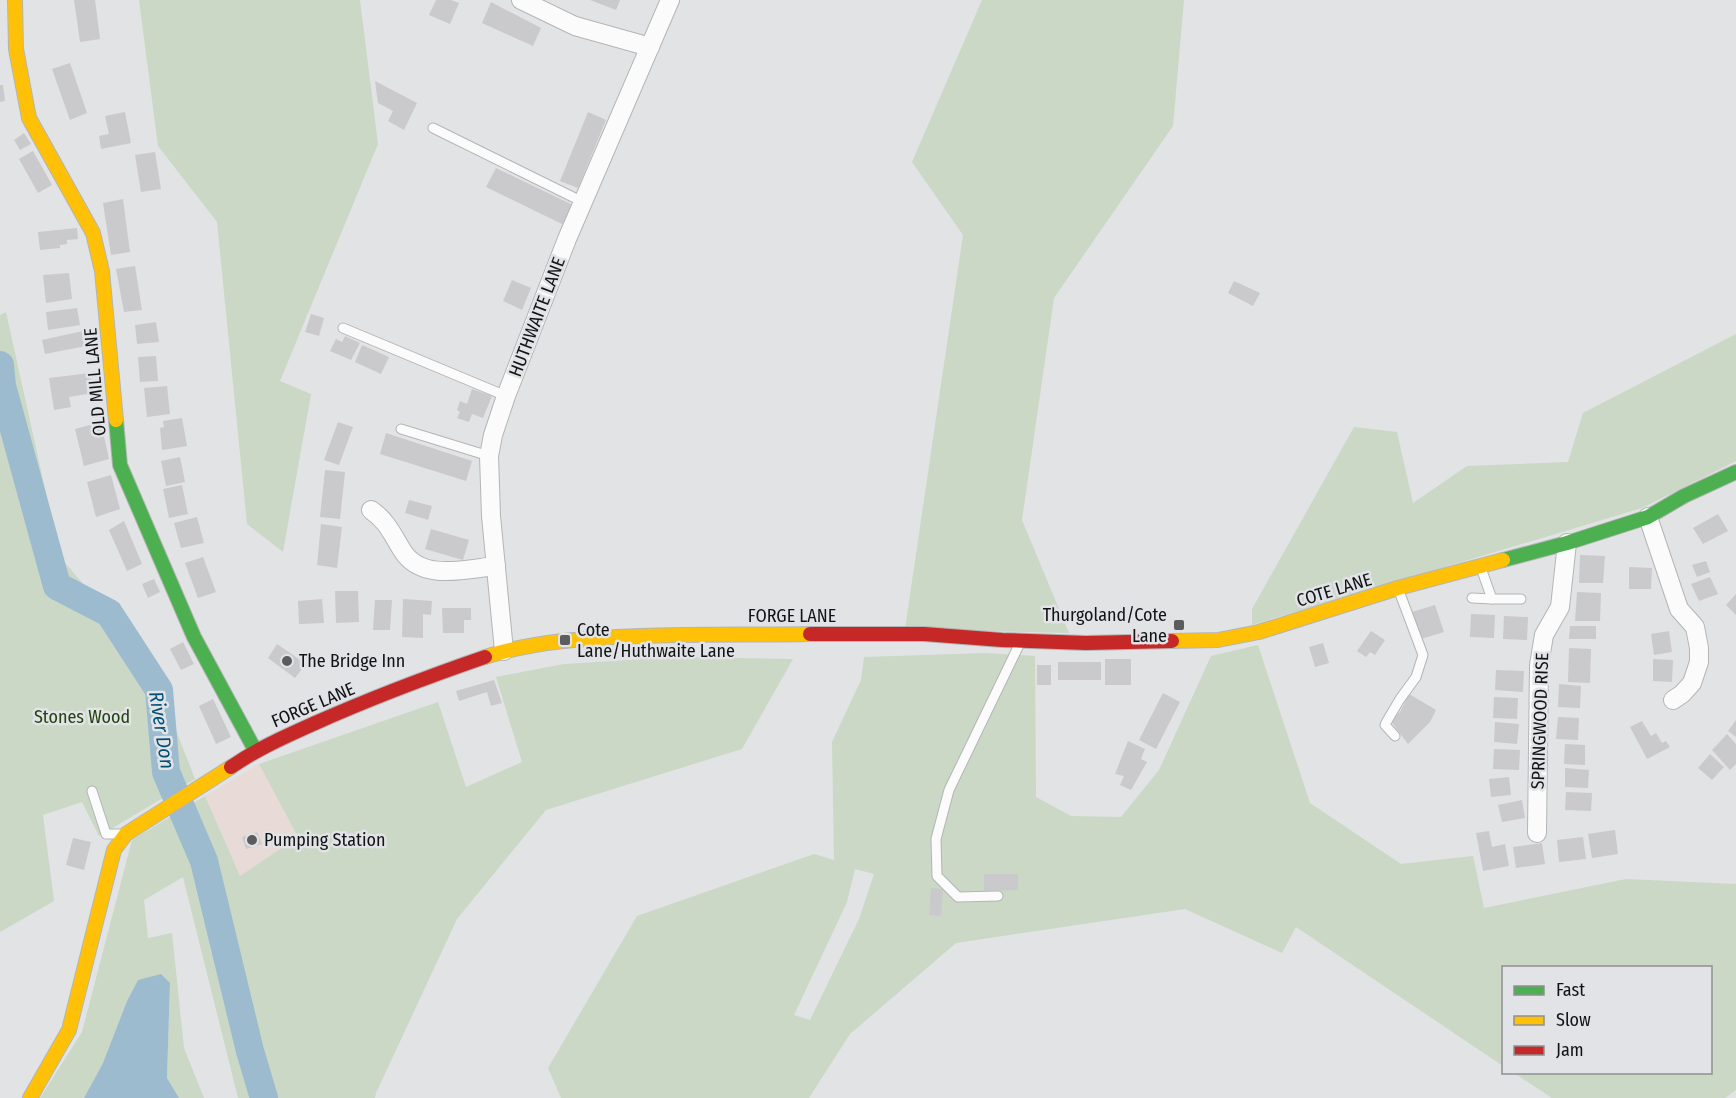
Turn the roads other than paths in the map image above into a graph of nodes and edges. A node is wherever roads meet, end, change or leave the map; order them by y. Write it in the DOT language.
graph roads {
  1 [pos="15,0"];
  2 [pos="521,0"];
  3 [pos="670,0"];
  4 [pos="650,47"];
  5 [pos="433,128"];
  6 [pos="583,202"];
  7 [pos="343,328"];
  8 [pos="506,396"];
  9 [pos="401,429"];
  10 [pos="489,456"];
  11 [pos="1736,472"];
  12 [pos="369,507"];
  13 [pos="1648,517"];
  14 [pos="1567,543"];
  15 [pos="496,566"];
  16 [pos="1480,566"];
  17 [pos="1398,588"];
  18 [pos="1472,598"];
  19 [pos="1492,599"];
  20 [pos="1521,599"];
  21 [pos="924,634"];
  22 [pos="1021,640"];
  23 [pos="504,651"];
  24 [pos="1673,700"];
  25 [pos="1395,736"];
  26 [pos="255,750"];
  27 [pos="92,791"];
  28 [pos="1537,833"];
  29 [pos="126,834"];
  30 [pos="998,896"];
  31 [pos="30,1098"];
  1 -- 26 [label="street, OLD MILL LANE"];
  2 -- 4 [label="street"];
  3 -- 4 [label="street, HUTHWAITE LANE"];
  4 -- 6 [label="street, HUTHWAITE LANE"];
  5 -- 6 [label="lane"];
  6 -- 8 [label="street, HUTHWAITE LANE"];
  7 -- 8 [label="lane"];
  8 -- 10 [label="street, HUTHWAITE LANE"];
  9 -- 10 [label="lane"];
  10 -- 15 [label="street, HUTHWAITE LANE"];
  11 -- 13 [label="street, COTE LANE"];
  12 -- 15 [label="street"];
  13 -- 14 [label="street, COTE LANE"];
  13 -- 24 [label="street"];
  14 -- 16 [label="street, COTE LANE"];
  14 -- 28 [label="street, SPRINGWOOD RISE"];
  15 -- 23 [label="street, HUTHWAITE LANE"];
  16 -- 17 [label="street, COTE LANE"];
  16 -- 19 [label="lane"];
  17 -- 22 [label="street, COTE LANE"];
  17 -- 25 [label="lane"];
  18 -- 19 [label="lane"];
  19 -- 20 [label="lane"];
  21 -- 22 [label="street, COTE LANE"];
  21 -- 23 [label="street, FORGE LANE"];
  22 -- 30 [label="lane"];
  23 -- 26 [label="street, FORGE LANE"];
  26 -- 29 [label="street, FORGE LANE"];
  27 -- 29 [label="lane"];
  29 -- 31 [label="street, FORGE LANE"];
}
